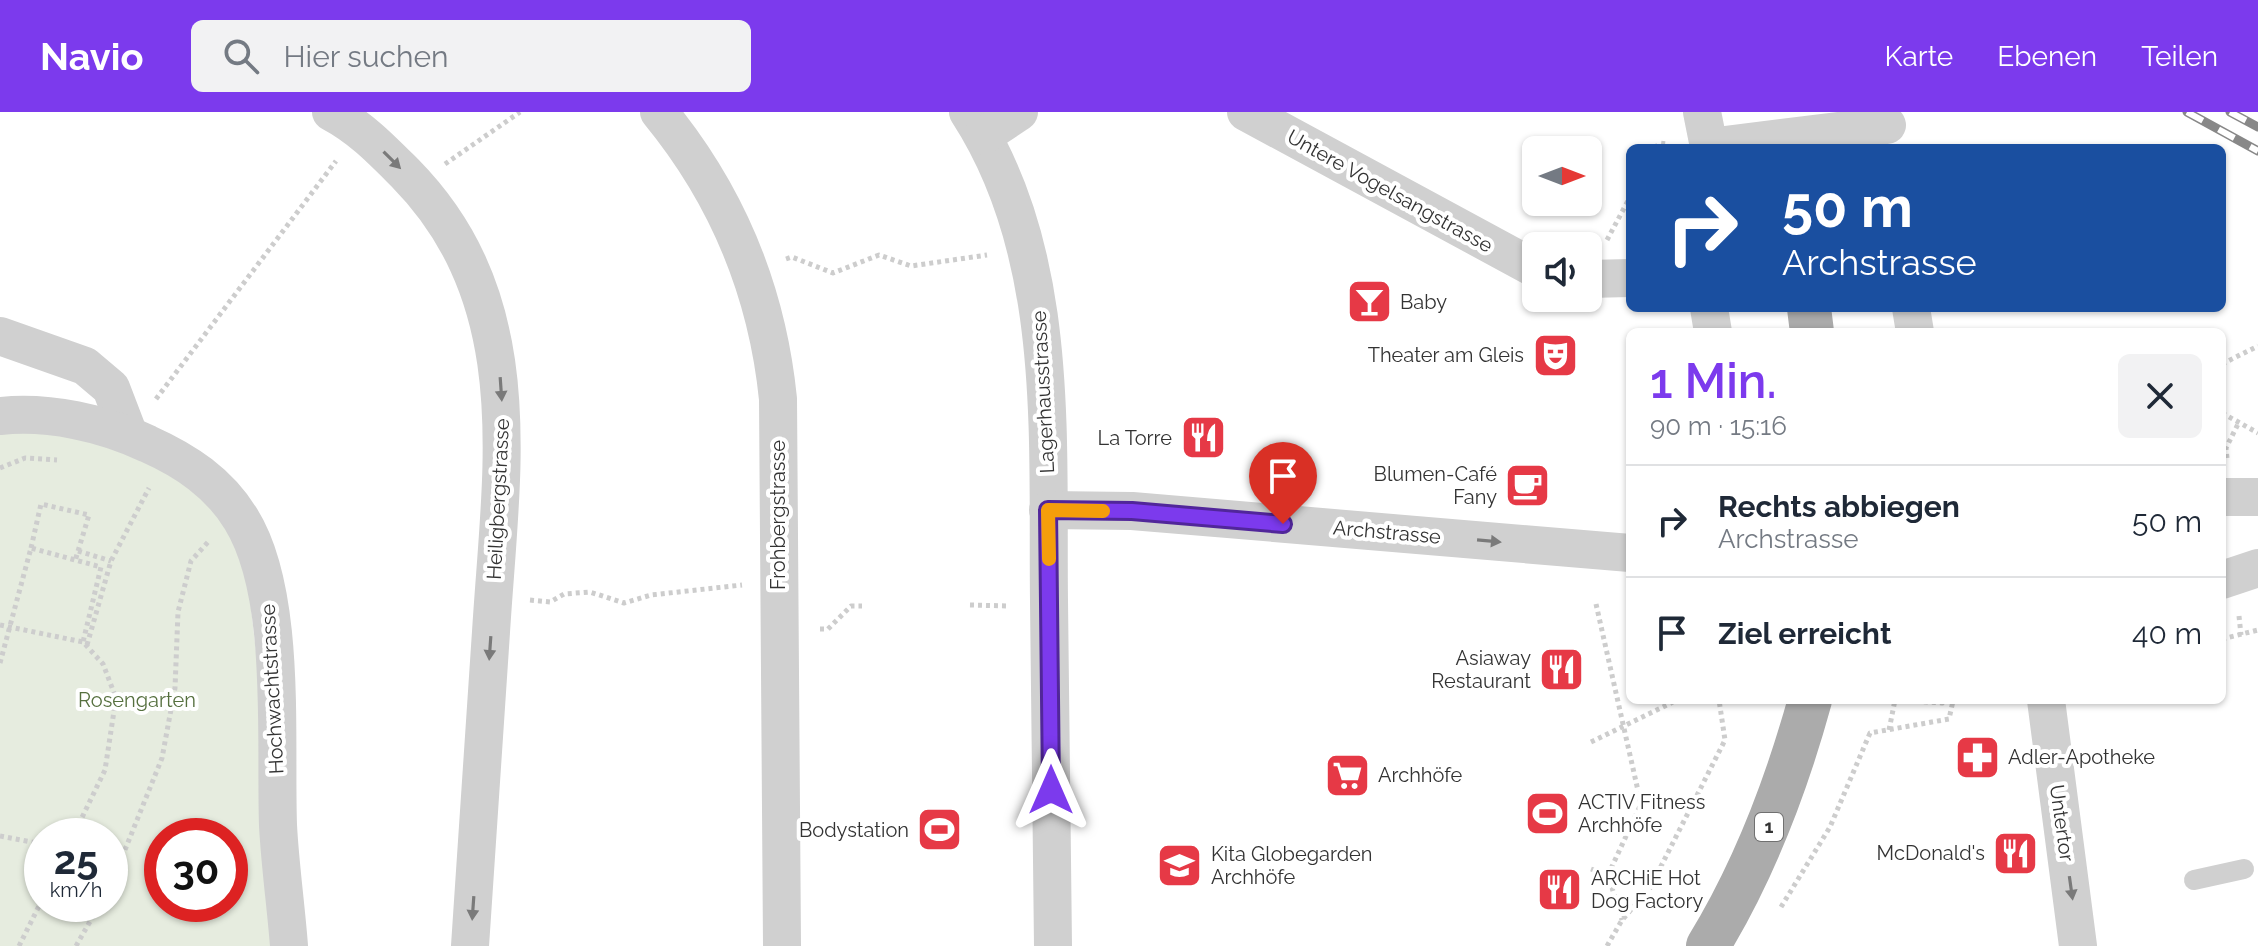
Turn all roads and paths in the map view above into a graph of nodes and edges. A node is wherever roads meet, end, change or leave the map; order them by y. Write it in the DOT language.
graph roads {
  1 [pos="520,112"];
  2 [pos="659,112"];
  3 [pos="1019,112"];
  4 [pos="1246,112"];
  5 [pos="1684,112"];
  6 [pos="1702,112"];
  7 [pos="1820,112"];
  8 [pos="346,120"];
  9 [pos="976,124"];
  10 [pos="1877,132"];
  11 [pos="1706,144"];
  12 [pos="1708,144"];
  13 [pos="1751,144"];
  14 [pos="416,185"];
  15 [pos="994,254"];
  16 [pos="799,260"];
  17 [pos="1522,261"];
  18 [pos="1626,278"];
  19 [pos="1602,279"];
  20 [pos="0,336"];
  21 [pos="2258,346"];
  22 [pos="2226,362"];
  23 [pos="2226,415"];
  24 [pos="0,416"];
  25 [pos="2258,433"];
  26 [pos="129,435"];
  27 [pos="63,461"];
  28 [pos="0,468"];
  29 [pos="138,481"];
  30 [pos="150,485"];
  31 [pos="158,489"];
  32 [pos="2226,497"];
  33 [pos="2258,497"];
  34 [pos="1048,510"];
  35 [pos="241,519"];
  36 [pos="31,548"];
  37 [pos="78,551"];
  38 [pos="1626,553"];
  39 [pos="75,561"];
  40 [pos="111,561"];
  41 [pos="2258,568"];
  42 [pos="2226,579"];
  43 [pos="778,583"];
  44 [pos="493,597"];
  45 [pos="1596,604"];
  46 [pos="970,605"];
  47 [pos="862,606"];
  48 [pos="1012,606"];
  49 [pos="0,625"];
  50 [pos="9,627"];
  51 [pos="815,629"];
  52 [pos="2258,630"];
  53 [pos="2226,638"];
  54 [pos="85,644"];
  55 [pos="0,663"];
  56 [pos="1669,704"];
  57 [pos="1720,704"];
  58 [pos="1809,704"];
  59 [pos="1897,704"];
  60 [pos="1954,704"];
  61 [pos="2047,704"];
  62 [pos="1625,726"];
  63 [pos="1889,730"];
  64 [pos="1591,742"];
  65 [pos="82,818"];
  66 [pos="0,836"];
  67 [pos="24,841"];
  68 [pos="128,842"];
  69 [pos="1591,869"];
  70 [pos="2244,869"];
  71 [pos="1608,875"];
  72 [pos="2194,880"];
  73 [pos="1622,920"];
  74 [pos="1774,920"];
  75 [pos="31,922"];
  76 [pos="90,922"];
  77 [pos="19,946"];
  78 [pos="76,946"];
  79 [pos="289,946"];
  80 [pos="470,946"];
  81 [pos="782,946"];
  82 [pos="1053,946"];
  83 [pos="1607,946"];
  84 [pos="1708,946"];
  85 [pos="2078,946"];
  1 -- 14 [label="path"];
  2 -- 43 [label="street, Frohbergstrasse"];
  3 -- 9 [label="street"];
  4 -- 17 [label="street, Untere Vogelsangstrasse"];
  5 -- 11 [label="street"];
  6 -- 12 [label="street"];
  7 -- 10 [label="street"];
  8 -- 14 [label="street, Heiligbergstrasse, one-way"];
  8 -- 26 [label="path"];
  9 -- 34 [label="street, Lagerhausstrasse"];
  10 -- 13 [label="street"];
  14 -- 44 [label="street, Heiligbergstrasse, one-way"];
  15 -- 16 [label="path"];
  18 -- 19 [label="street"];
  20 -- 26 [label="street"];
  21 -- 22 [label="path"];
  23 -- 25 [label="path"];
  24 -- 26 [label="street, Hochwachtstrasse"];
  26 -- 35 [label="street, Hochwachtstrasse"];
  27 -- 28 [label="path"];
  29 -- 30 [label="path"];
  30 -- 31 [label="path"];
  30 -- 40 [label="path"];
  32 -- 33 [label="street"];
  34 -- 38 [label="street, Archstrasse, one-way"];
  34 -- 82 [label="street, Lagerhausstrasse"];
  35 -- 68 [label="path"];
  35 -- 79 [label="street, Hochwachtstrasse"];
  36 -- 37 [label="path"];
  36 -- 39 [label="path"];
  36 -- 50 [label="path"];
  37 -- 39 [label="path"];
  37 -- 40 [label="path"];
  39 -- 54 [label="path"];
  40 -- 54 [label="path"];
  41 -- 42 [label="street"];
  43 -- 44 [label="path"];
  43 -- 81 [label="street, Frohbergstrasse"];
  44 -- 80 [label="street, Heiligbergstrasse, one-way"];
  45 -- 62 [label="path"];
  46 -- 48 [label="path"];
  47 -- 51 [label="path"];
  49 -- 50 [label="path"];
  50 -- 54 [label="path"];
  50 -- 55 [label="path"];
  52 -- 53 [label="path"];
  54 -- 65 [label="path"];
  56 -- 62 [label="path"];
  57 -- 73 [label="path"];
  58 -- 84 [label="main road, 1"];
  59 -- 63 [label="path"];
  60 -- 63 [label="path"];
  61 -- 85 [label="street, Untertor, one-way"];
  62 -- 64 [label="path"];
  62 -- 71 [label="path"];
  63 -- 74 [label="path"];
  66 -- 67 [label="path"];
  69 -- 71 [label="path"];
  70 -- 72 [label="lane"];
  71 -- 73 [label="path"];
  73 -- 83 [label="path"];
  75 -- 77 [label="path"];
  76 -- 78 [label="path"];
}
